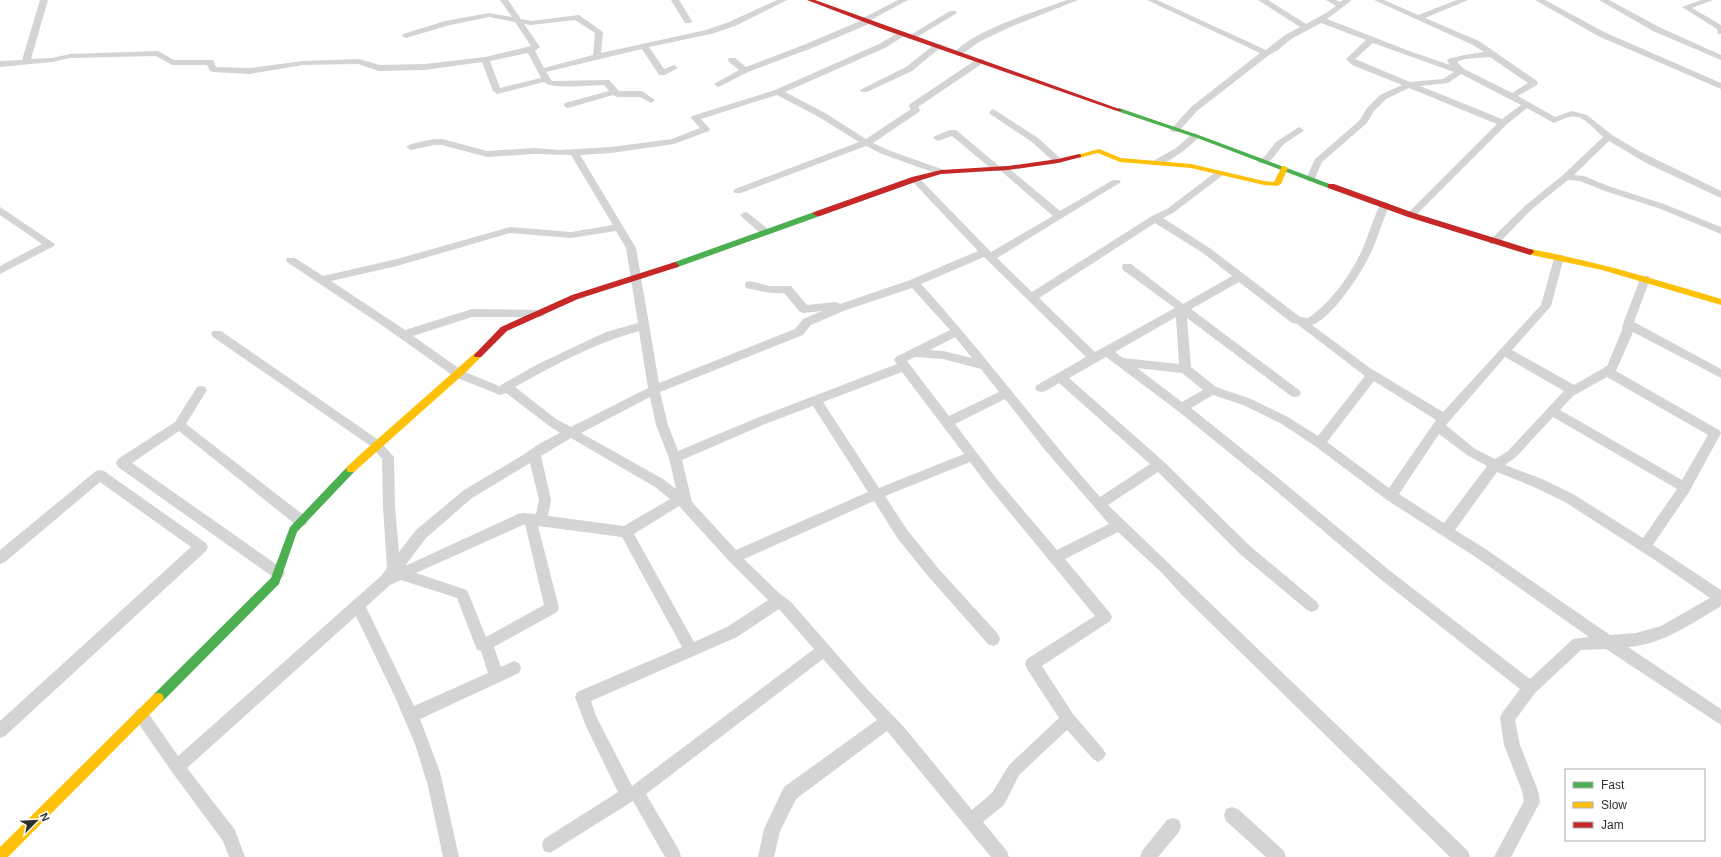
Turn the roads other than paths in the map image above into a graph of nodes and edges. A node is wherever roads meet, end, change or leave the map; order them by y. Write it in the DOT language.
graph roads {
  1 [pos="44,0"];
  2 [pos="504,0"];
  3 [pos="675,0"];
  4 [pos="783,0"];
  5 [pos="810,0"];
  6 [pos="904,0"];
  7 [pos="1074,0"];
  8 [pos="1151,0"];
  9 [pos="1262,0"];
  10 [pos="1330,0"];
  11 [pos="1348,0"];
  12 [pos="1378,0"];
  13 [pos="1464,0"];
  14 [pos="1538,0"];
  15 [pos="1603,0"];
  16 [pos="1708,0"];
  17 [pos="1341,5"];
  18 [pos="953,13"];
  19 [pos="1419,17"];
  20 [pos="518,20"];
  21 [pos="1322,20"];
  22 [pos="688,21"];
  23 [pos="865,21"];
  24 [pos="1305,27"];
  25 [pos="1721,32"];
  26 [pos="907,35"];
  27 [pos="406,36"];
  28 [pos="1372,39"];
  29 [pos="644,46"];
  30 [pos="938,46"];
  31 [pos="531,50"];
  32 [pos="1266,53"];
  33 [pos="958,54"];
  34 [pos="1493,54"];
  35 [pos="597,56"];
  36 [pos="1721,58"];
  37 [pos="485,59"];
  38 [pos="732,60"];
  39 [pos="980,61"];
  40 [pos="26,62"];
  41 [pos="0,64"];
  42 [pos="674,68"];
  43 [pos="745,70"];
  44 [pos="1461,71"];
  45 [pos="543,75"];
  46 [pos="718,84"];
  47 [pos="1409,85"];
  48 [pos="1721,86"];
  49 [pos="864,90"];
  50 [pos="615,92"];
  51 [pos="778,92"];
  52 [pos="1512,96"];
  53 [pos="652,100"];
  54 [pos="1527,104"];
  55 [pos="568,105"];
  56 [pos="993,112"];
  57 [pos="1503,123"];
  58 [pos="1175,130"];
  59 [pos="1299,130"];
  60 [pos="1195,136"];
  61 [pos="1608,137"];
  62 [pos="938,138"];
  63 [pos="866,143"];
  64 [pos="412,147"];
  65 [pos="574,152"];
  66 [pos="1262,160"];
  67 [pos="1058,161"];
  68 [pos="1156,164"];
  69 [pos="1000,168"];
  70 [pos="1284,168"];
  71 [pos="941,172"];
  72 [pos="1220,172"];
  73 [pos="1566,177"];
  74 [pos="915,179"];
  75 [pos="1311,179"];
  76 [pos="1116,182"];
  77 [pos="738,191"];
  78 [pos="1721,195"];
  79 [pos="1385,205"];
  80 [pos="0,210"];
  81 [pos="745,215"];
  82 [pos="1411,215"];
  83 [pos="1059,216"];
  84 [pos="1155,218"];
  85 [pos="618,228"];
  86 [pos="1721,231"];
  87 [pos="765,232"];
  88 [pos="1494,242"];
  89 [pos="988,255"];
  90 [pos="1559,257"];
  91 [pos="291,260"];
  92 [pos="1127,267"];
  93 [pos="0,270"];
  94 [pos="1241,276"];
  95 [pos="637,278"];
  96 [pos="1645,279"];
  97 [pos="321,280"];
  98 [pos="914,282"];
  99 [pos="750,285"];
  100 [pos="1032,297"];
  101 [pos="1721,302"];
  102 [pos="847,305"];
  103 [pos="1182,310"];
  104 [pos="540,313"];
  105 [pos="1301,322"];
  106 [pos="1628,324"];
  107 [pos="643,326"];
  108 [pos="957,331"];
  109 [pos="217,334"];
  110 [pos="403,335"];
  111 [pos="1106,351"];
  112 [pos="1504,351"];
  113 [pos="915,353"];
  114 [pos="1094,358"];
  115 [pos="1120,362"];
  116 [pos="905,366"];
  117 [pos="985,366"];
  118 [pos="1185,369"];
  119 [pos="1606,371"];
  120 [pos="459,374"];
  121 [pos="1721,374"];
  122 [pos="1372,375"];
  123 [pos="1060,377"];
  124 [pos="506,387"];
  125 [pos="1041,388"];
  126 [pos="201,390"];
  127 [pos="654,390"];
  128 [pos="1212,390"];
  129 [pos="1573,390"];
  130 [pos="1007,393"];
  131 [pos="1295,393"];
  132 [pos="815,400"];
  133 [pos="1182,408"];
  134 [pos="1552,411"];
  135 [pos="947,422"];
  136 [pos="1441,423"];
  137 [pos="179,425"];
  138 [pos="572,432"];
  139 [pos="1319,443"];
  140 [pos="376,444"];
  141 [pos="534,454"];
  142 [pos="972,456"];
  143 [pos="675,458"];
  144 [pos="1159,465"];
  145 [pos="1495,465"];
  146 [pos="1685,488"];
  147 [pos="876,494"];
  148 [pos="1391,496"];
  149 [pos="683,501"];
  150 [pos="1099,504"];
  151 [pos="536,520"];
  152 [pos="302,521"];
  153 [pos="1119,525"];
  154 [pos="1446,531"];
  155 [pos="626,532"];
  156 [pos="1645,546"];
  157 [pos="734,557"];
  158 [pos="1056,557"];
  159 [pos="0,558"];
  160 [pos="278,573"];
  161 [pos="393,574"];
  162 [pos="1721,598"];
  163 [pos="779,601"];
  164 [pos="358,606"];
  165 [pos="1312,606"];
  166 [pos="994,639"];
  167 [pos="1608,642"];
  168 [pos="486,644"];
  169 [pos="691,650"];
  170 [pos="824,650"];
  171 [pos="514,668"];
  172 [pos="497,677"];
  173 [pos="1530,688"];
  174 [pos="141,715"];
  175 [pos="410,716"];
  176 [pos="1721,718"];
  177 [pos="1068,719"];
  178 [pos="888,721"];
  179 [pos="0,731"];
  180 [pos="1098,754"];
  181 [pos="177,767"];
  182 [pos="632,793"];
  183 [pos="1232,815"];
  184 [pos="971,820"];
  185 [pos="1173,826"];
  186 [pos="550,845"];
  187 [pos="0,856"];
  188 [pos="673,856"];
  189 [pos="237,857"];
  190 [pos="451,857"];
  191 [pos="766,857"];
  192 [pos="1001,857"];
  193 [pos="1148,857"];
  194 [pos="1278,857"];
  195 [pos="1462,857"];
  196 [pos="1503,857"];
  1 -- 40 [label="street"];
  2 -- 20 [label="street"];
  3 -- 22 [label="street"];
  4 -- 29 [label="street"];
  5 -- 23 [label="street"];
  6 -- 23 [label="street"];
  7 -- 33 [label="street"];
  8 -- 32 [label="street"];
  9 -- 24 [label="street"];
  10 -- 17 [label="street"];
  11 -- 17 [label="street"];
  12 -- 19 [label="street"];
  13 -- 19 [label="street"];
  14 -- 48 [label="street"];
  15 -- 36 [label="street"];
  16 -- 25 [label="street"];
  17 -- 21 [label="street"];
  18 -- 26 [label="street"];
  19 -- 34 [label="street"];
  20 -- 27 [label="street"];
  20 -- 31 [label="street"];
  20 -- 35 [label="street"];
  21 -- 24 [label="street"];
  21 -- 28 [label="street"];
  23 -- 26 [label="street"];
  23 -- 43 [label="street"];
  24 -- 32 [label="street"];
  26 -- 30 [label="street"];
  26 -- 51 [label="street"];
  28 -- 44 [label="street"];
  28 -- 47 [label="street"];
  29 -- 35 [label="street"];
  29 -- 42 [label="street"];
  30 -- 33 [label="street"];
  30 -- 49 [label="street"];
  31 -- 37 [label="street"];
  31 -- 45 [label="street"];
  32 -- 58 [label="street"];
  33 -- 39 [label="street"];
  34 -- 44 [label="street"];
  34 -- 52 [label="street"];
  35 -- 45 [label="street"];
  37 -- 40 [label="street"];
  37 -- 45 [label="street"];
  38 -- 43 [label="street"];
  39 -- 58 [label="street"];
  39 -- 63 [label="street"];
  40 -- 41 [label="street"];
  43 -- 46 [label="street"];
  44 -- 47 [label="street"];
  44 -- 52 [label="street"];
  45 -- 50 [label="street"];
  47 -- 57 [label="street"];
  47 -- 75 [label="street"];
  50 -- 53 [label="street"];
  50 -- 55 [label="street"];
  51 -- 63 [label="street"];
  51 -- 65 [label="street"];
  52 -- 54 [label="street"];
  54 -- 57 [label="street"];
  54 -- 61 [label="street"];
  56 -- 67 [label="street"];
  57 -- 82 [label="street"];
  58 -- 60 [label="street"];
  59 -- 66 [label="street"];
  60 -- 66 [label="street"];
  60 -- 68 [label="street"];
  61 -- 73 [label="street"];
  61 -- 78 [label="street"];
  62 -- 69 [label="street"];
  63 -- 71 [label="street"];
  63 -- 77 [label="street"];
  64 -- 65 [label="street"];
  65 -- 85 [label="street"];
  66 -- 70 [label="street"];
  67 -- 68 [label="street"];
  67 -- 69 [label="street"];
  68 -- 72 [label="street"];
  69 -- 71 [label="street"];
  69 -- 83 [label="street"];
  70 -- 72 [label="street"];
  70 -- 75 [label="street"];
  71 -- 74 [label="street"];
  72 -- 84 [label="street"];
  73 -- 86 [label="street"];
  73 -- 88 [label="street"];
  74 -- 87 [label="street"];
  74 -- 89 [label="street"];
  75 -- 79 [label="street"];
  76 -- 83 [label="street"];
  79 -- 82 [label="street"];
  79 -- 105 [label="street"];
  80 -- 93 [label="street"];
  81 -- 87 [label="street"];
  82 -- 88 [label="street"];
  83 -- 89 [label="street"];
  84 -- 94 [label="street"];
  84 -- 100 [label="street"];
  85 -- 95 [label="street"];
  85 -- 97 [label="street"];
  87 -- 95 [label="street"];
  88 -- 90 [label="street"];
  89 -- 98 [label="street"];
  89 -- 100 [label="street"];
  90 -- 96 [label="street"];
  90 -- 112 [label="street"];
  91 -- 97 [label="street"];
  92 -- 103 [label="street"];
  94 -- 103 [label="street"];
  94 -- 105 [label="street"];
  95 -- 104 [label="street"];
  95 -- 107 [label="street"];
  96 -- 101 [label="street"];
  96 -- 106 [label="street"];
  97 -- 110 [label="street"];
  98 -- 102 [label="street"];
  98 -- 108 [label="street"];
  99 -- 102 [label="street"];
  100 -- 114 [label="street"];
  102 -- 127 [label="street"];
  103 -- 111 [label="street"];
  103 -- 118 [label="street"];
  103 -- 131 [label="street"];
  104 -- 110 [label="street"];
  104 -- 120 [label="street"];
  105 -- 122 [label="street"];
  106 -- 119 [label="street"];
  106 -- 121 [label="street"];
  107 -- 124 [label="street"];
  107 -- 127 [label="street"];
  108 -- 113 [label="street"];
  108 -- 117 [label="street"];
  109 -- 140 [label="street"];
  110 -- 120 [label="street"];
  111 -- 114 [label="street"];
  111 -- 115 [label="street"];
  112 -- 129 [label="street"];
  112 -- 136 [label="street"];
  113 -- 116 [label="street"];
  113 -- 117 [label="street"];
  114 -- 123 [label="street"];
  115 -- 118 [label="street"];
  115 -- 133 [label="street"];
  116 -- 132 [label="street"];
  116 -- 135 [label="street"];
  117 -- 130 [label="street"];
  118 -- 128 [label="street"];
  119 -- 129 [label="street"];
  119 -- 146 [label="street"];
  120 -- 124 [label="street"];
  120 -- 140 [label="street"];
  122 -- 136 [label="street"];
  122 -- 139 [label="street"];
  123 -- 125 [label="street"];
  123 -- 144 [label="street"];
  124 -- 138 [label="street"];
  126 -- 137 [label="street"];
  127 -- 138 [label="street"];
  127 -- 143 [label="street"];
  128 -- 133 [label="street"];
  128 -- 139 [label="street"];
  129 -- 134 [label="street"];
  130 -- 135 [label="street"];
  130 -- 150 [label="street"];
  132 -- 143 [label="street"];
  132 -- 147 [label="street"];
  133 -- 173 [label="street"];
  134 -- 145 [label="street"];
  134 -- 146 [label="street"];
  135 -- 142 [label="street"];
  136 -- 145 [label="street"];
  136 -- 148 [label="street"];
  137 -- 152 [label="street"];
  137 -- 160 [label="street"];
  138 -- 141 [label="street"];
  138 -- 149 [label="street"];
  139 -- 148 [label="street"];
  140 -- 152 [label="street"];
  140 -- 161 [label="street"];
  141 -- 151 [label="street"];
  141 -- 161 [label="street"];
  142 -- 147 [label="street"];
  142 -- 158 [label="street"];
  143 -- 149 [label="street"];
  144 -- 150 [label="street"];
  144 -- 165 [label="street"];
  145 -- 154 [label="street"];
  145 -- 156 [label="street"];
  146 -- 156 [label="street"];
  147 -- 157 [label="street"];
  147 -- 166 [label="street"];
  148 -- 154 [label="street"];
  149 -- 155 [label="street"];
  149 -- 157 [label="street"];
  150 -- 153 [label="street"];
  151 -- 155 [label="street"];
  151 -- 161 [label="street"];
  151 -- 168 [label="street"];
  152 -- 160 [label="street"];
  153 -- 158 [label="street"];
  153 -- 195 [label="street"];
  154 -- 167 [label="street"];
  155 -- 169 [label="street"];
  156 -- 162 [label="street"];
  157 -- 163 [label="street"];
  158 -- 177 [label="street"];
  159 -- 179 [label="street"];
  160 -- 174 [label="street"];
  161 -- 164 [label="street"];
  161 -- 168 [label="street"];
  162 -- 167 [label="street"];
  163 -- 169 [label="street"];
  163 -- 170 [label="street"];
  164 -- 175 [label="street"];
  164 -- 181 [label="street"];
  167 -- 173 [label="street"];
  167 -- 176 [label="street"];
  168 -- 172 [label="street"];
  169 -- 182 [label="street"];
  170 -- 178 [label="street"];
  170 -- 182 [label="street"];
  171 -- 172 [label="street"];
  172 -- 175 [label="street"];
  173 -- 196 [label="street"];
  174 -- 181 [label="street"];
  174 -- 187 [label="street"];
  175 -- 190 [label="street"];
  177 -- 180 [label="street"];
  177 -- 184 [label="street"];
  178 -- 184 [label="street"];
  178 -- 191 [label="street"];
  181 -- 189 [label="street"];
  182 -- 186 [label="street"];
  182 -- 188 [label="street"];
  183 -- 194 [label="street"];
  184 -- 192 [label="street"];
  185 -- 193 [label="street"];
}
